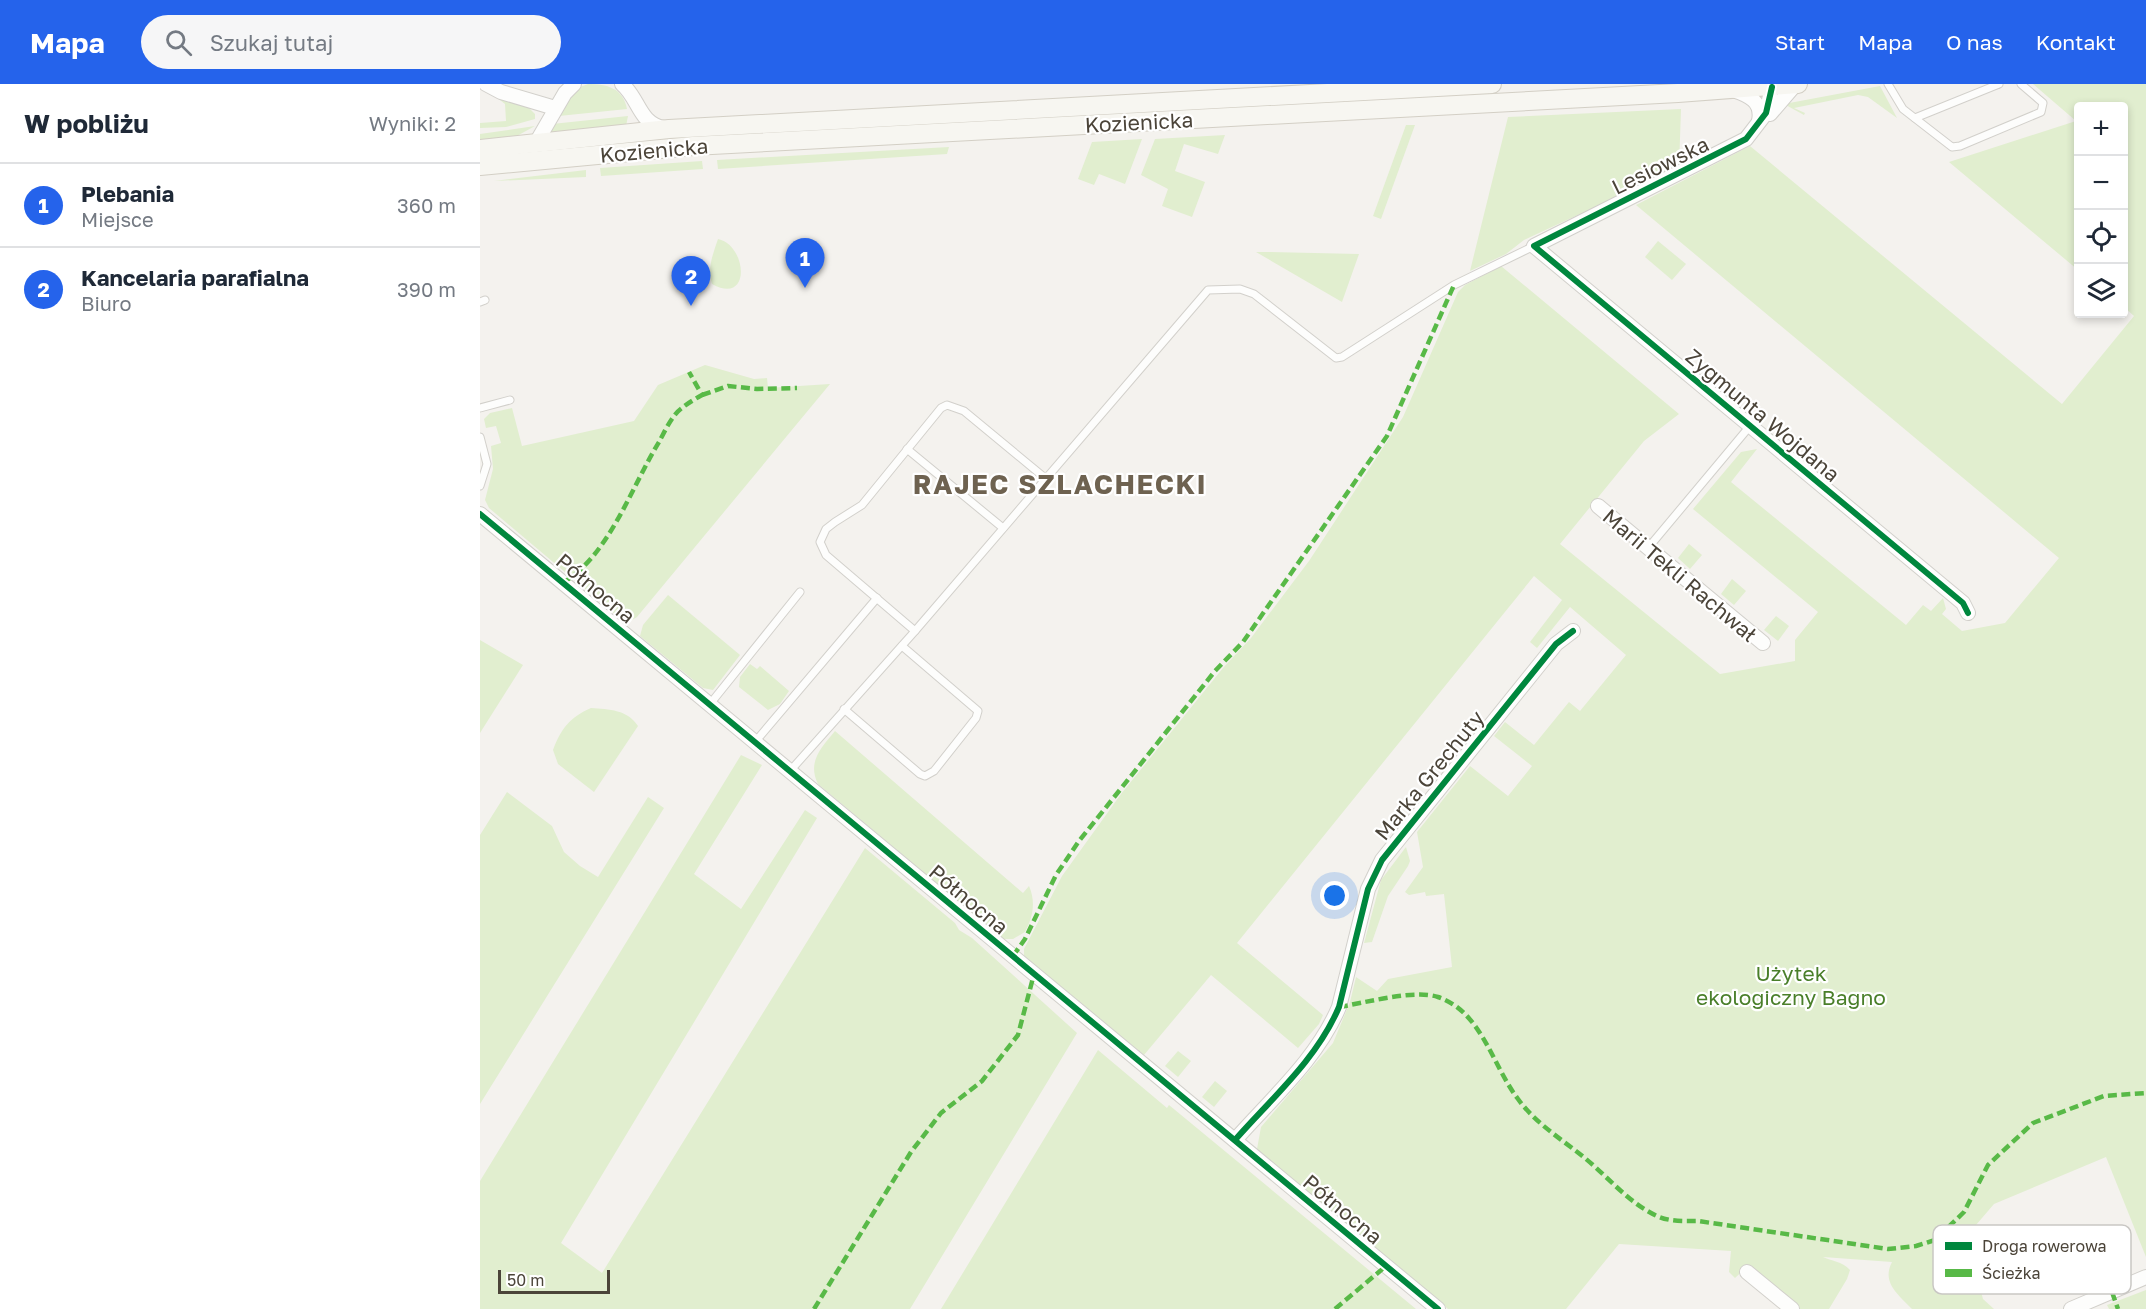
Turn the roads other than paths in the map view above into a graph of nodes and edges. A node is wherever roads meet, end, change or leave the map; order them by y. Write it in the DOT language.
graph roads {
  1 [pos="486,84"];
  2 [pos="574,84"];
  3 [pos="622,84"];
  4 [pos="1492,84"];
  5 [pos="1796,84"];
  6 [pos="1888,84"];
  7 [pos="1999,84"];
  8 [pos="2021,84"];
  9 [pos="1772,85"];
  10 [pos="1414,86"];
  11 [pos="1730,89"];
  12 [pos="555,108"];
  13 [pos="640,112"];
  14 [pos="1915,118"];
  15 [pos="1758,126"];
  16 [pos="669,129"];
  17 [pos="632,133"];
  18 [pos="536,143"];
  19 [pos="480,148"];
  20 [pos="608,153"];
  21 [pos="480,166"];
  22 [pos="1534,246"];
  23 [pos="510,400"];
  24 [pos="480,408"];
  25 [pos="1750,426"];
  26 [pos="480,437"];
  27 [pos="907,449"];
  28 [pos="1045,478"];
  29 [pos="480,486"];
  30 [pos="1598,506"];
  31 [pos="480,514"];
  32 [pos="1003,528"];
  33 [pos="1648,548"];
  34 [pos="800,592"];
  35 [pos="877,598"];
  36 [pos="1968,613"];
  37 [pos="915,631"];
  38 [pos="1574,631"];
  39 [pos="1763,643"];
  40 [pos="902,646"];
  41 [pos="710,704"];
  42 [pos="844,710"];
  43 [pos="755,742"];
  44 [pos="790,771"];
  45 [pos="1235,1140"];
  46 [pos="1747,1272"];
  47 [pos="2146,1277"];
  48 [pos="2131,1283"];
  49 [pos="2106,1294"];
  50 [pos="1438,1309"];
  51 [pos="1792,1309"];
  52 [pos="2071,1309"];
  1 -- 12 [label="street"];
  2 -- 12 [label="street"];
  3 -- 13 [label="street"];
  4 -- 10 [label="main road, Kozienicka"];
  5 -- 9 [label="main road, Kozienicka"];
  5 -- 15 [label="street"];
  6 -- 14 [label="lane"];
  7 -- 14 [label="lane"];
  8 -- 14 [label="lane"];
  9 -- 11 [label="main road, Kozienicka"];
  9 -- 15 [label="street, Lesiowska"];
  10 -- 16 [label="main road, Kozienicka"];
  11 -- 15 [label="street"];
  11 -- 20 [label="main road, Kozienicka"];
  12 -- 18 [label="street"];
  13 -- 16 [label="street"];
  13 -- 17 [label="street"];
  15 -- 22 [label="street, Lesiowska"];
  16 -- 17 [label="main road, Kozienicka"];
  17 -- 18 [label="main road, Kozienicka"];
  17 -- 20 [label="street"];
  18 -- 19 [label="main road, Kozienicka"];
  20 -- 21 [label="main road, Kozienicka"];
  22 -- 25 [label="street, Zygmunta Wojdana"];
  22 -- 28 [label="lane, Lesiowska"];
  23 -- 24 [label="lane"];
  25 -- 33 [label="lane"];
  25 -- 36 [label="street, Zygmunta Wojdana"];
  26 -- 29 [label="lane"];
  27 -- 28 [label="lane"];
  27 -- 32 [label="lane"];
  27 -- 35 [label="lane"];
  28 -- 32 [label="lane"];
  30 -- 33 [label="street, Marii Tekli Rachwał"];
  31 -- 41 [label="street, Północna"];
  32 -- 37 [label="lane"];
  33 -- 39 [label="street, Marii Tekli Rachwał"];
  34 -- 41 [label="lane"];
  35 -- 37 [label="lane"];
  35 -- 43 [label="lane"];
  37 -- 40 [label="lane"];
  38 -- 45 [label="street, Marka Grechuty"];
  40 -- 42 [label="lane"];
  40 -- 42 [label="lane"];
  41 -- 43 [label="street, Północna"];
  42 -- 44 [label="lane"];
  43 -- 44 [label="street, Północna"];
  44 -- 45 [label="street, Północna"];
  45 -- 50 [label="street, Północna"];
  46 -- 51 [label="street"];
  47 -- 48 [label="street"];
  49 -- 52 [label="street"];
}
